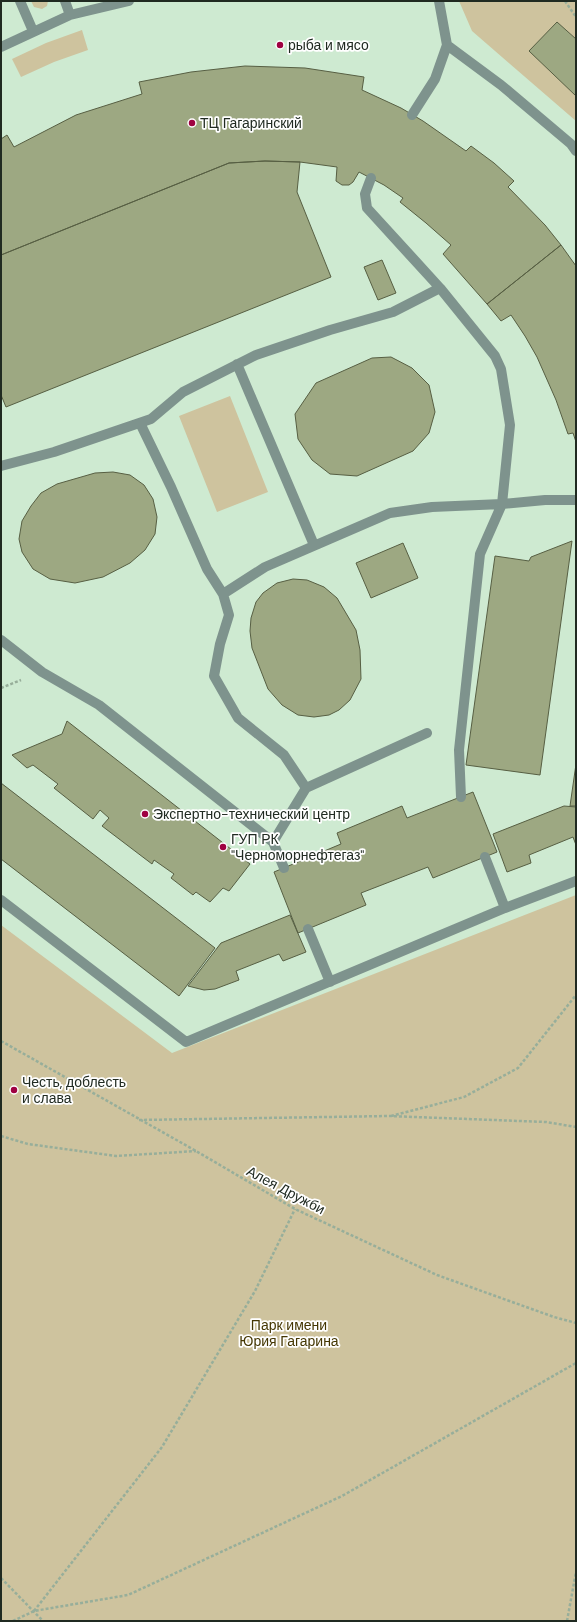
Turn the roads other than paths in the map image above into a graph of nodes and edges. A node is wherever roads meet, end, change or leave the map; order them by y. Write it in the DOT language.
graph roads {
  1 [pos="20,1"];
  2 [pos="65,1"];
  3 [pos="127,1"];
  4 [pos="439,1"];
  5 [pos="70,15"];
  6 [pos="33,31"];
  7 [pos="447,45"];
  8 [pos="1,47"];
  9 [pos="412,115"];
  10 [pos="576,152"];
  11 [pos="371,178"];
  12 [pos="440,288"];
  13 [pos="237,364"];
  14 [pos="140,423"];
  15 [pos="1,466"];
  16 [pos="576,500"];
  17 [pos="502,504"];
  18 [pos="314,545"];
  19 [pos="223,594"];
  20 [pos="1,640"];
  21 [pos="427,733"];
  22 [pos="306,788"];
  23 [pos="461,797"];
  24 [pos="273,842"];
  25 [pos="485,857"];
  26 [pos="284,868"];
  27 [pos="576,880"];
  28 [pos="1,900"];
  29 [pos="505,908"];
  30 [pos="308,929"];
  31 [pos="330,982"];
  1 -- 6 [label="lane"];
  2 -- 5 [label="lane"];
  3 -- 5 [label="lane"];
  4 -- 7 [label="lane"];
  5 -- 6 [label="lane"];
  6 -- 8 [label="lane"];
  7 -- 9 [label="lane"];
  7 -- 10 [label="lane"];
  11 -- 12 [label="lane"];
  12 -- 13 [label="lane"];
  12 -- 17 [label="lane"];
  13 -- 14 [label="lane"];
  13 -- 18 [label="lane"];
  14 -- 15 [label="lane"];
  14 -- 19 [label="lane"];
  16 -- 17 [label="lane"];
  17 -- 18 [label="lane"];
  17 -- 23 [label="lane"];
  18 -- 19 [label="lane"];
  19 -- 22 [label="lane"];
  20 -- 24 [label="lane"];
  21 -- 22 [label="lane"];
  22 -- 24 [label="lane"];
  24 -- 26 [label="lane"];
  25 -- 29 [label="lane"];
  27 -- 29 [label="lane"];
  28 -- 31 [label="lane"];
  29 -- 31 [label="lane"];
  30 -- 31 [label="lane"];
}
